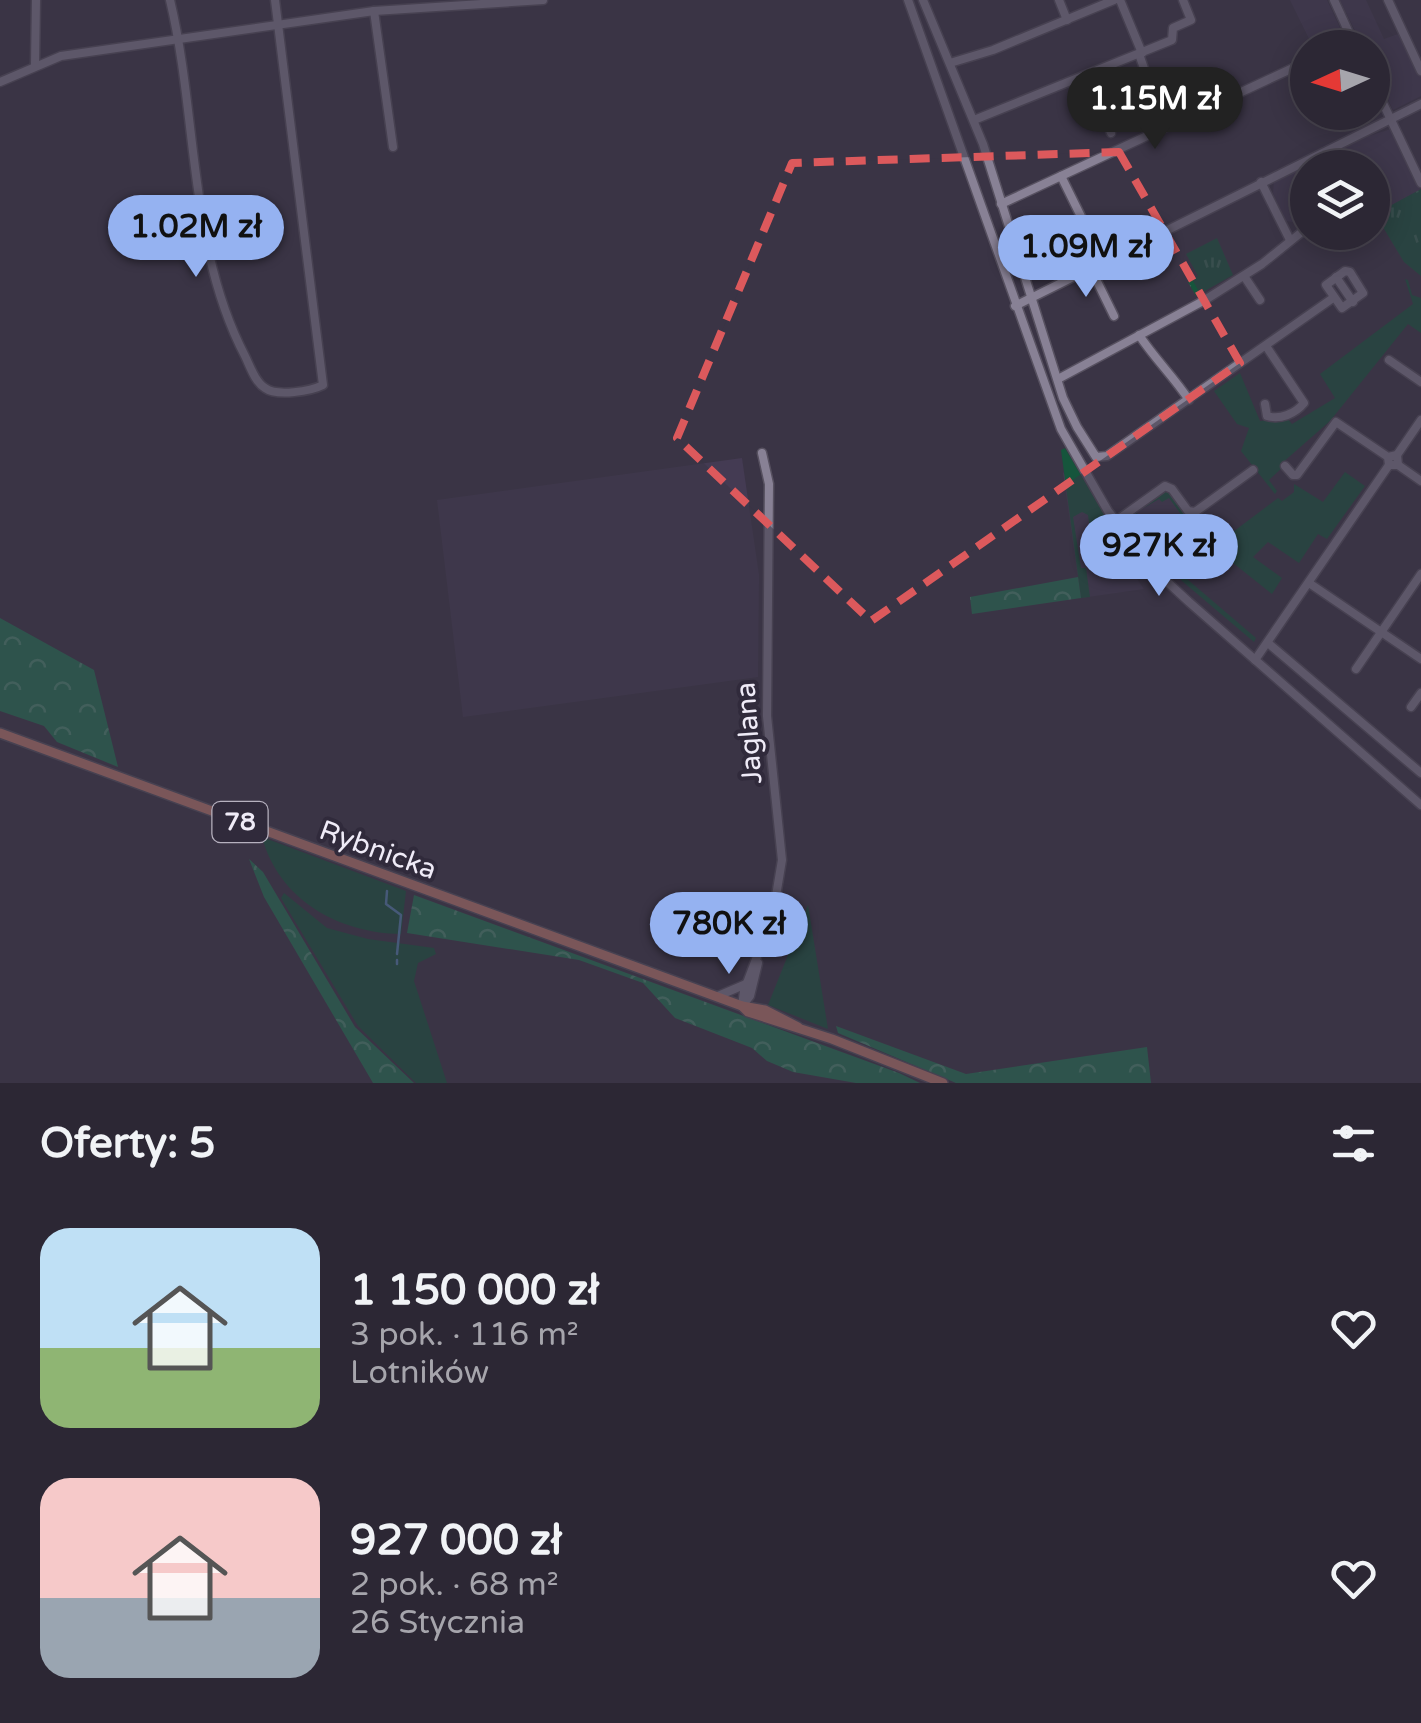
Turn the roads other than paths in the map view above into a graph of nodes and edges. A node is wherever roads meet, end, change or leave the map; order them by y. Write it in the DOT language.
graph roads {
  1 [pos="36,0"];
  2 [pos="170,0"];
  3 [pos="275,0"];
  4 [pos="543,0"];
  5 [pos="908,0"];
  6 [pos="923,0"];
  7 [pos="1058,0"];
  8 [pos="1117,0"];
  9 [pos="1183,0"];
  10 [pos="1334,0"];
  11 [pos="1388,0"];
  12 [pos="374,11"];
  13 [pos="1067,20"];
  14 [pos="278,24"];
  15 [pos="1348,30"];
  16 [pos="179,39"];
  17 [pos="1140,53"];
  18 [pos="950,64"];
  19 [pos="34,65"];
  20 [pos="1290,69"];
  21 [pos="1421,71"];
  22 [pos="1087,75"];
  23 [pos="0,82"];
  24 [pos="1154,98"];
  25 [pos="1421,104"];
  26 [pos="1390,118"];
  27 [pos="974,120"];
  28 [pos="1366,130"];
  29 [pos="1110,133"];
  30 [pos="393,148"];
  31 [pos="1061,176"];
  32 [pos="1260,182"];
  33 [pos="1421,183"];
  34 [pos="1001,204"];
  35 [pos="1290,240"];
  36 [pos="1103,261"];
  37 [pos="1090,267"];
  38 [pos="1244,276"];
  39 [pos="1336,277"];
  40 [pos="1031,298"];
  41 [pos="1333,298"];
  42 [pos="1260,300"];
  43 [pos="1353,302"];
  44 [pos="1016,306"];
  45 [pos="1114,316"];
  46 [pos="1139,335"];
  47 [pos="1266,346"];
  48 [pos="1389,360"];
  49 [pos="1058,378"];
  50 [pos="1421,382"];
  51 [pos="1189,400"];
  52 [pos="1265,404"];
  53 [pos="1421,420"];
  54 [pos="762,458"];
  55 [pos="1393,460"];
  56 [pos="1285,466"];
  57 [pos="1254,470"];
  58 [pos="1421,481"];
  59 [pos="1116,522"];
  60 [pos="1421,574"];
  61 [pos="1309,583"];
  62 [pos="1382,631"];
  63 [pos="1268,643"];
  64 [pos="1421,658"];
  65 [pos="1255,660"];
  66 [pos="1356,669"];
  67 [pos="1421,693"];
  68 [pos="1411,708"];
  69 [pos="0,733"];
  70 [pos="1421,773"];
  71 [pos="1421,805"];
  72 [pos="749,986"];
  73 [pos="714,996"];
  74 [pos="742,1006"];
  75 [pos="765,1010"];
  76 [pos="798,1027"];
  77 [pos="943,1083"];
  1 -- 19 [label="street"];
  2 -- 16 [label="street"];
  3 -- 14 [label="street"];
  4 -- 12 [label="street"];
  5 -- 44 [label="street"];
  6 -- 18 [label="street"];
  7 -- 13 [label="street"];
  8 -- 13 [label="street"];
  8 -- 17 [label="street"];
  9 -- 17 [label="street"];
  10 -- 15 [label="street"];
  11 -- 21 [label="street"];
  12 -- 14 [label="street"];
  12 -- 30 [label="street"];
  13 -- 18 [label="street"];
  14 -- 16 [label="street"];
  14 -- 16 [label="street"];
  16 -- 19 [label="street"];
  17 -- 22 [label="street"];
  17 -- 24 [label="street"];
  18 -- 27 [label="street"];
  19 -- 23 [label="street"];
  20 -- 31 [label="street"];
  22 -- 27 [label="street"];
  22 -- 29 [label="street"];
  25 -- 26 [label="street"];
  26 -- 33 [label="street"];
  27 -- 34 [label="street"];
  28 -- 32 [label="street"];
  31 -- 34 [label="street"];
  31 -- 36 [label="street"];
  32 -- 35 [label="street"];
  32 -- 36 [label="street"];
  34 -- 40 [label="street"];
  35 -- 38 [label="street"];
  36 -- 37 [label="street"];
  37 -- 40 [label="street"];
  37 -- 45 [label="street"];
  38 -- 42 [label="street"];
  38 -- 46 [label="street"];
  39 -- 41 [label="street"];
  39 -- 43 [label="street"];
  39 -- 43 [label="street"];
  40 -- 44 [label="street"];
  40 -- 49 [label="street"];
  41 -- 43 [label="street"];
  41 -- 47 [label="street"];
  44 -- 59 [label="street"];
  46 -- 49 [label="street"];
  46 -- 51 [label="street"];
  47 -- 51 [label="street"];
  47 -- 52 [label="street"];
  48 -- 50 [label="street"];
  49 -- 51 [label="street"];
  53 -- 55 [label="street"];
  54 -- 72 [label="street, Jaglana"];
  55 -- 56 [label="street"];
  55 -- 58 [label="street"];
  55 -- 61 [label="street"];
  57 -- 59 [label="street"];
  59 -- 65 [label="street"];
  60 -- 62 [label="street"];
  61 -- 62 [label="street"];
  61 -- 63 [label="street"];
  62 -- 64 [label="street"];
  62 -- 66 [label="street"];
  63 -- 65 [label="street"];
  63 -- 70 [label="street"];
  65 -- 71 [label="street"];
  67 -- 68 [label="street"];
  69 -- 73 [label="main road, Rybnicka / 78"];
  72 -- 73 [label="street"];
  72 -- 74 [label="street, Jaglana"];
  72 -- 75 [label="street"];
  73 -- 74 [label="main road, Rybnicka / 78"];
  74 -- 75 [label="main road, Rybnicka / 78"];
  74 -- 76 [label="main road, Rybnicka / 78"];
  75 -- 76 [label="main road, Rybnicka / 78"];
  76 -- 77 [label="main road, Rybnicka / 78"];
}
